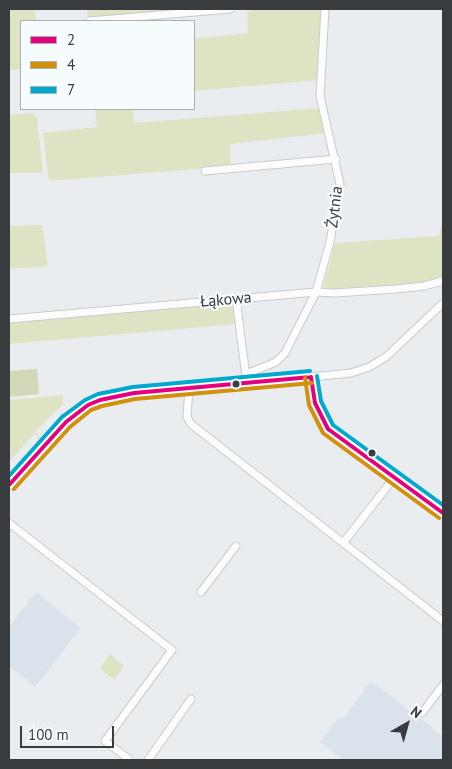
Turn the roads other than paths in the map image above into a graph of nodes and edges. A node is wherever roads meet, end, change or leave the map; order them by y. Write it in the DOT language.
graph roads {
  1 [pos="230,9"];
  2 [pos="325,9"];
  3 [pos="101,20"];
  4 [pos="336,159"];
  5 [pos="205,171"];
  6 [pos="443,281"];
  7 [pos="316,292"];
  8 [pos="236,298"];
  9 [pos="443,303"];
  10 [pos="9,319"];
  11 [pos="312,377"];
  12 [pos="246,378"];
  13 [pos="189,388"];
  14 [pos="394,478"];
  15 [pos="9,485"];
  16 [pos="443,513"];
  17 [pos="9,523"];
  18 [pos="343,543"];
  19 [pos="236,546"];
  20 [pos="201,592"];
  21 [pos="443,621"];
  22 [pos="443,685"];
  23 [pos="191,699"];
  24 [pos="422,713"];
  25 [pos="130,760"];
  26 [pos="148,760"];
  1 -- 3 [label="street"];
  2 -- 4 [label="street, Żytnia"];
  4 -- 5 [label="street"];
  4 -- 7 [label="street, Żytnia"];
  6 -- 7 [label="street, Łąkowa"];
  7 -- 8 [label="street, Łąkowa"];
  7 -- 12 [label="street, Żytnia"];
  8 -- 10 [label="street, Łąkowa"];
  8 -- 12 [label="street"];
  9 -- 11 [label="street"];
  11 -- 12 [label="street"];
  11 -- 14 [label="street"];
  12 -- 13 [label="street"];
  13 -- 15 [label="street"];
  13 -- 18 [label="street"];
  14 -- 16 [label="street"];
  14 -- 18 [label="street"];
  17 -- 25 [label="street"];
  18 -- 21 [label="street"];
  19 -- 20 [label="street"];
  22 -- 24 [label="street"];
  23 -- 26 [label="street"];
}
